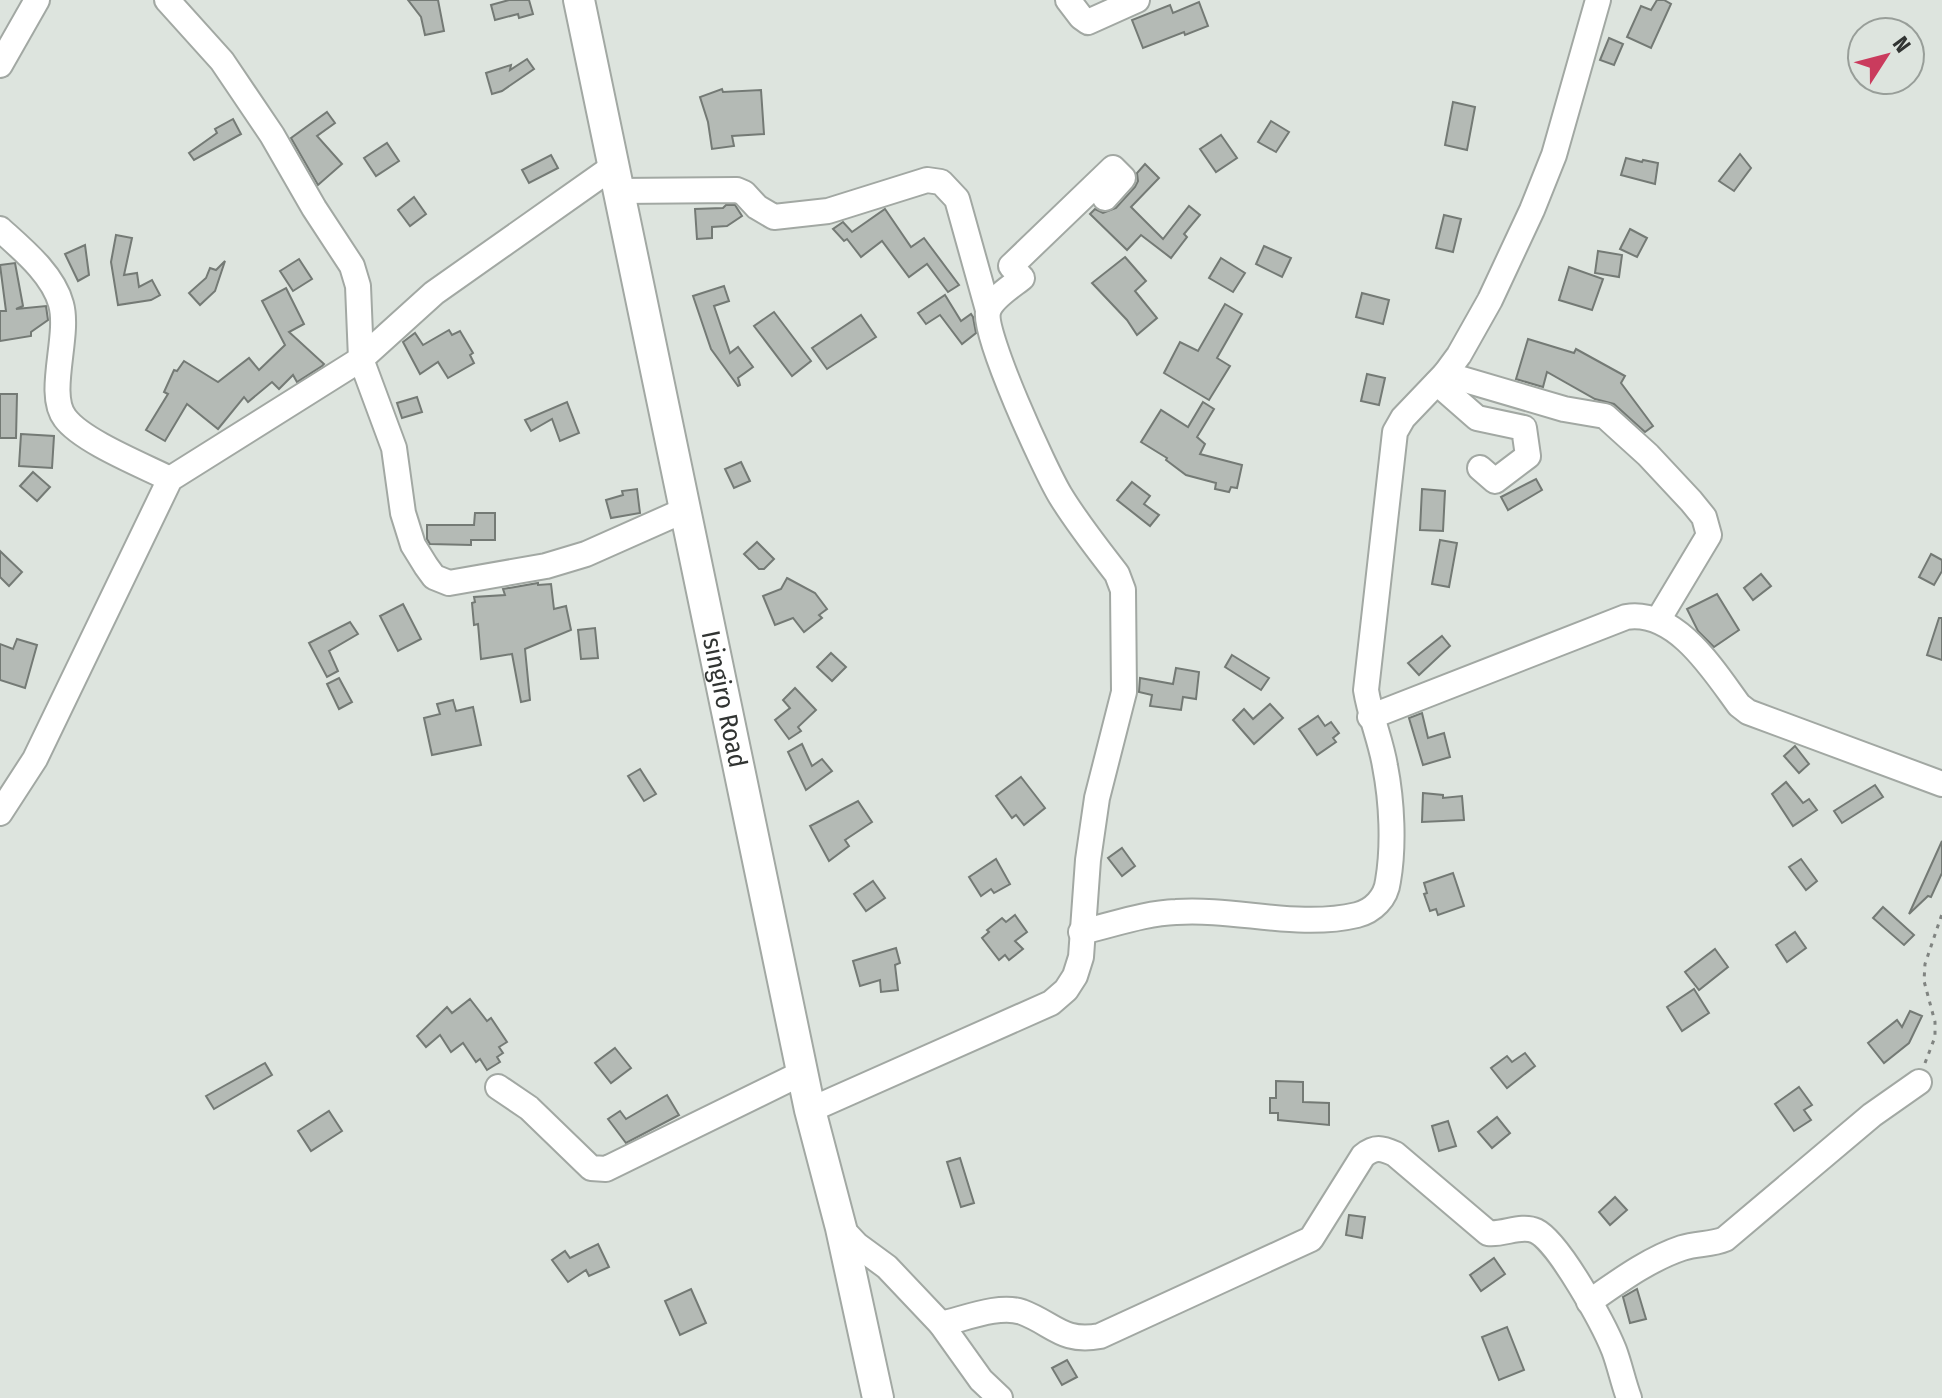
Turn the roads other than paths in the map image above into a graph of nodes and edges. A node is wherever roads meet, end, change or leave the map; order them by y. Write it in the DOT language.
graph roads {
  1 [pos="37,0"];
  2 [pos="167,0"];
  3 [pos="579,0"];
  4 [pos="1068,0"];
  5 [pos="1137,0"];
  6 [pos="1598,0"];
  7 [pos="0,65"];
  8 [pos="616,179"];
  9 [pos="1105,198"];
  10 [pos="0,229"];
  11 [pos="988,310"];
  12 [pos="361,359"];
  13 [pos="1441,379"];
  14 [pos="1480,468"];
  15 [pos="170,479"];
  16 [pos="685,510"];
  17 [pos="1658,620"];
  18 [pos="1370,717"];
  19 [pos="1942,784"];
  20 [pos="0,813"];
  21 [pos="1081,932"];
  22 [pos="802,1073"];
  23 [pos="1919,1082"];
  24 [pos="498,1087"];
  25 [pos="810,1110"];
  26 [pos="841,1228"];
  27 [pos="1589,1302"];
  28 [pos="941,1324"];
  29 [pos="878,1398"];
  30 [pos="1000,1398"];
  31 [pos="1629,1398"];
  1 -- 7 [label="street"];
  2 -- 12 [label="street"];
  3 -- 8 [label="main road, Isingiro Road"];
  4 -- 5 [label="street"];
  6 -- 13 [label="street"];
  8 -- 11 [label="street"];
  8 -- 12 [label="street"];
  8 -- 16 [label="main road, Isingiro Road"];
  9 -- 11 [label="street"];
  10 -- 15 [label="street"];
  11 -- 21 [label="street"];
  12 -- 15 [label="street"];
  12 -- 16 [label="street"];
  13 -- 14 [label="street"];
  13 -- 17 [label="street"];
  13 -- 18 [label="street"];
  15 -- 20 [label="street"];
  16 -- 22 [label="main road, Isingiro Road"];
  17 -- 18 [label="street"];
  17 -- 19 [label="street"];
  18 -- 21 [label="street"];
  21 -- 25 [label="street"];
  22 -- 24 [label="street"];
  22 -- 25 [label="main road, Isingiro Road"];
  23 -- 27 [label="street"];
  25 -- 26 [label="main road, Isingiro Road"];
  26 -- 28 [label="street"];
  26 -- 29 [label="main road, Isingiro Road"];
  27 -- 28 [label="street"];
  27 -- 31 [label="street"];
  28 -- 30 [label="street"];
}
